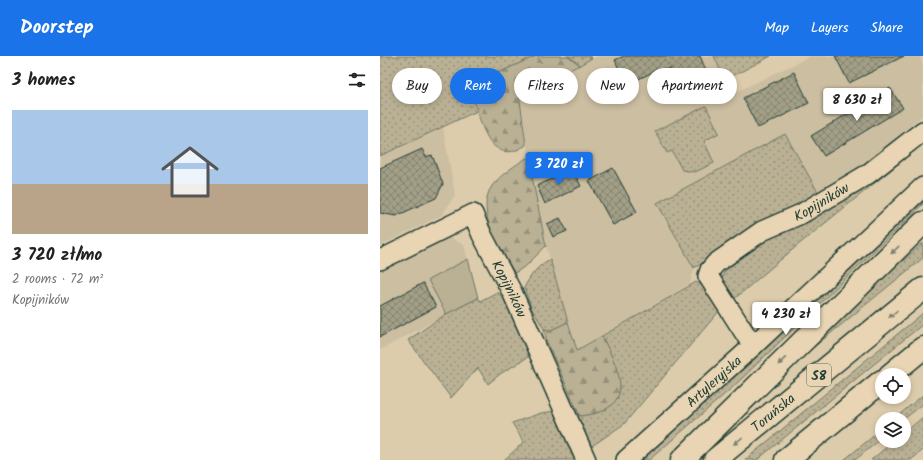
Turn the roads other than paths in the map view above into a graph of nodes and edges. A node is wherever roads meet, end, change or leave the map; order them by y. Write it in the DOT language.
graph roads {
  1 [pos="923,131"];
  2 [pos="923,187"];
  3 [pos="923,223"];
  4 [pos="380,260"];
  5 [pos="923,289"];
  6 [pos="753,346"];
  7 [pos="923,348"];
  8 [pos="899,368"];
  9 [pos="923,368"];
  10 [pos="911,376"];
  11 [pos="875,387"];
  12 [pos="875,400"];
  13 [pos="586,460"];
  14 [pos="626,460"];
  15 [pos="682,460"];
  16 [pos="715,460"];
  17 [pos="787,460"];
  1 -- 6 [label="street, Kopijników"];
  2 -- 6 [label="street, Artyleryjska"];
  3 -- 15 [label="highway, one-way"];
  4 -- 13 [label="street, Kopijników"];
  5 -- 16 [label="highway, Toruńska / S8, one-way"];
  6 -- 14 [label="street, Artyleryjska"];
  7 -- 8 [label="highway"];
  9 -- 10 [label="highway"];
  11 -- 17 [label="highway"];
  12 -- 17 [label="highway"];
}
